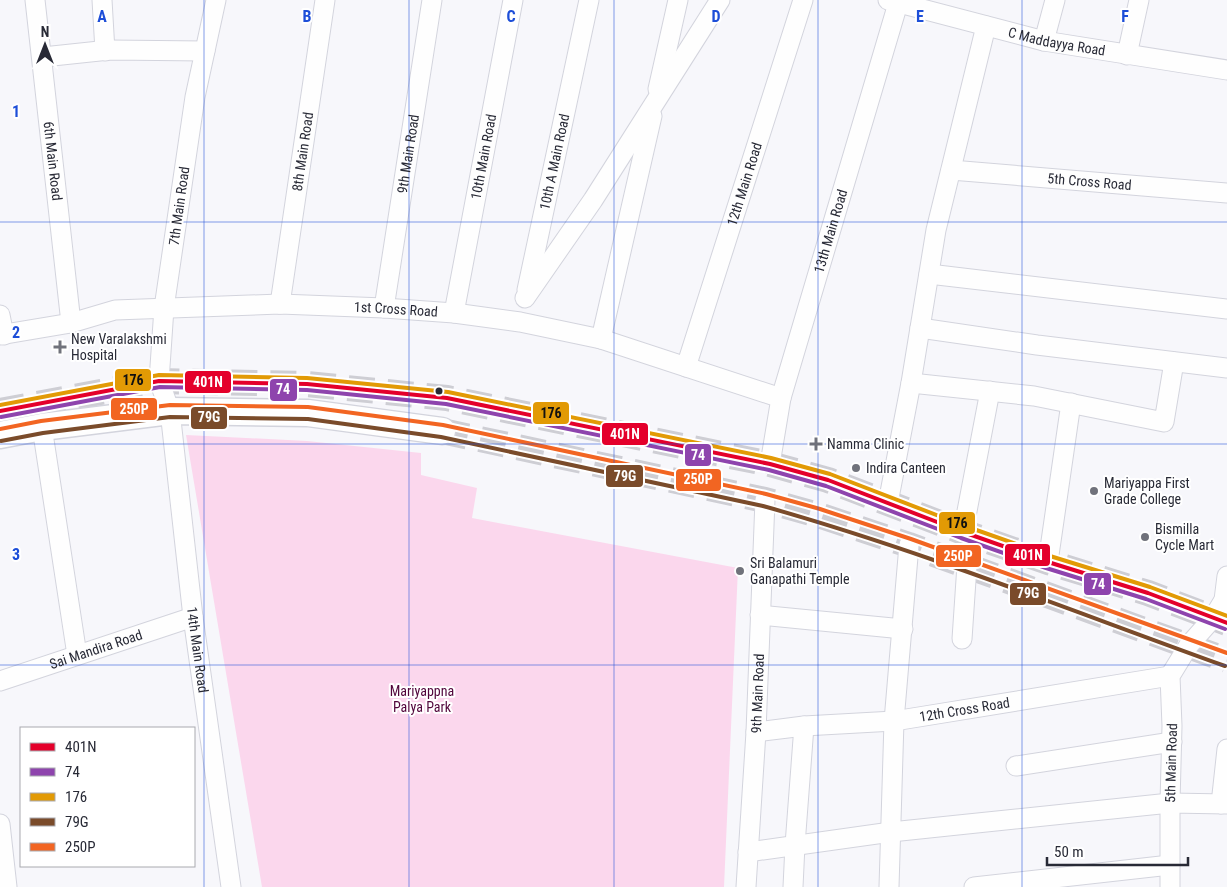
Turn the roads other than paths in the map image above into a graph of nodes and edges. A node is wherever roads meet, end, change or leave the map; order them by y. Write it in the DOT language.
graph roads {
  1 [pos="35,0"];
  2 [pos="102,0"];
  3 [pos="216,0"];
  4 [pos="325,0"];
  5 [pos="432,0"];
  6 [pos="513,0"];
  7 [pos="589,0"];
  8 [pos="678,0"];
  9 [pos="720,0"];
  10 [pos="803,0"];
  11 [pos="1055,0"];
  12 [pos="1139,0"];
  13 [pos="895,1"];
  14 [pos="949,7"];
  15 [pos="986,26"];
  16 [pos="1044,41"];
  17 [pos="105,51"];
  18 [pos="205,51"];
  19 [pos="1127,55"];
  20 [pos="43,57"];
  21 [pos="1227,70"];
  22 [pos="655,102"];
  23 [pos="951,170"];
  24 [pos="1227,194"];
  25 [pos="929,274"];
  26 [pos="525,298"];
  27 [pos="280,304"];
  28 [pos="164,308"];
  29 [pos="384,308"];
  30 [pos="1227,309"];
  31 [pos="454,313"];
  32 [pos="0,315"];
  33 [pos="520,322"];
  34 [pos="71,323"];
  35 [pos="920,328"];
  36 [pos="2,335"];
  37 [pos="602,339"];
  38 [pos="1174,362"];
  39 [pos="686,367"];
  40 [pos="1227,368"];
  41 [pos="911,382"];
  42 [pos="990,391"];
  43 [pos="781,398"];
  44 [pos="1071,403"];
  45 [pos="170,411"];
  46 [pos="42,427"];
  47 [pos="442,431"];
  48 [pos="0,435"];
  49 [pos="770,464"];
  50 [pos="765,500"];
  51 [pos="888,503"];
  52 [pos="963,532"];
  53 [pos="909,545"];
  54 [pos="1048,562"];
  55 [pos="967,565"];
  56 [pos="1227,576"];
  57 [pos="1225,600"];
  58 [pos="760,615"];
  59 [pos="193,617"];
  60 [pos="903,629"];
  61 [pos="962,639"];
  62 [pos="77,655"];
  63 [pos="1170,676"];
  64 [pos="0,681"];
  65 [pos="894,720"];
  66 [pos="804,726"];
  67 [pos="756,732"];
  68 [pos="1172,742"];
  69 [pos="1227,750"];
  70 [pos="1016,766"];
  71 [pos="1170,803"];
  72 [pos="1224,804"];
  73 [pos="0,824"];
  74 [pos="892,832"];
  75 [pos="794,845"];
  76 [pos="2,851"];
  77 [pos="748,852"];
  78 [pos="1170,865"];
  79 [pos="7,887"];
  80 [pos="231,887"];
  81 [pos="746,887"];
  82 [pos="793,887"];
  83 [pos="889,887"];
  84 [pos="974,887"];
  85 [pos="1170,887"];
  1 -- 20 [label="street, 6th Main Road"];
  2 -- 17 [label="street"];
  3 -- 18 [label="street, 7th Main Road"];
  4 -- 27 [label="street, 8th Main Road"];
  5 -- 29 [label="street, 9th Main Road"];
  6 -- 31 [label="street, 10th Main Road"];
  7 -- 26 [label="street, 10th A Main Road"];
  8 -- 22 [label="street"];
  9 -- 22 [label="street"];
  10 -- 39 [label="street, 12th Main Road"];
  11 -- 16 [label="street"];
  12 -- 19 [label="street"];
  13 -- 14 [label="street, C Maddayya Road"];
  13 -- 43 [label="street, 13th Main Road"];
  14 -- 15 [label="street, C Maddayya Road"];
  15 -- 16 [label="street, C Maddayya Road"];
  15 -- 23 [label="street"];
  16 -- 19 [label="street, C Maddayya Road"];
  17 -- 18 [label="street"];
  17 -- 20 [label="street"];
  18 -- 28 [label="street, 7th Main Road"];
  19 -- 21 [label="street, C Maddayya Road"];
  20 -- 34 [label="street, 6th Main Road"];
  22 -- 26 [label="street"];
  22 -- 37 [label="street"];
  23 -- 24 [label="street, 5th Cross Road"];
  23 -- 25 [label="street"];
  25 -- 30 [label="street"];
  25 -- 35 [label="street"];
  26 -- 33 [label="street, 10th A Main Road"];
  27 -- 28 [label="street, 1st Cross Road"];
  27 -- 29 [label="street, 1st Cross Road"];
  28 -- 34 [label="street, 1st Cross Road"];
  28 -- 45 [label="street, 7th Main Road"];
  29 -- 31 [label="street, 1st Cross Road"];
  31 -- 33 [label="street, 1st Cross Road"];
  32 -- 36 [label="street"];
  33 -- 37 [label="street, 1st Cross Road"];
  34 -- 36 [label="street, 1st Cross Road"];
  35 -- 38 [label="street"];
  35 -- 41 [label="street"];
  37 -- 39 [label="street, 1st Cross Road"];
  38 -- 40 [label="street"];
  38 -- 44 [label="street"];
  39 -- 43 [label="street, 1st Cross Road"];
  41 -- 42 [label="street"];
  41 -- 51 [label="street"];
  42 -- 44 [label="street"];
  42 -- 52 [label="street"];
  43 -- 49 [label="street, 13th Main Road"];
  44 -- 54 [label="street"];
  45 -- 46 [label="main road"];
  45 -- 47 [label="main road"];
  45 -- 59 [label="street, 14th Main Road"];
  46 -- 48 [label="main road"];
  46 -- 62 [label="street"];
  50 -- 58 [label="street, 9th Main Road"];
  53 -- 60 [label="street"];
  55 -- 61 [label="street"];
  56 -- 57 [label="street"];
  57 -- 63 [label="street"];
  58 -- 60 [label="street"];
  58 -- 67 [label="street, 9th Main Road"];
  59 -- 62 [label="street, Sai Mandira Road"];
  59 -- 80 [label="street, 14th Main Road"];
  60 -- 65 [label="street"];
  62 -- 64 [label="street, Sai Mandira Road"];
  63 -- 65 [label="street, 12th Cross Road"];
  63 -- 68 [label="street, 5th Main Road"];
  65 -- 66 [label="street, 12th Cross Road"];
  65 -- 74 [label="street"];
  66 -- 67 [label="street, 12th Cross Road"];
  66 -- 75 [label="street"];
  67 -- 77 [label="street, 9th Main Road"];
  68 -- 70 [label="street"];
  68 -- 71 [label="street, 5th Main Road"];
  69 -- 72 [label="street"];
  71 -- 72 [label="street"];
  71 -- 74 [label="street"];
  71 -- 78 [label="street, 5th Main Road"];
  73 -- 76 [label="street"];
  74 -- 75 [label="street"];
  74 -- 83 [label="street"];
  75 -- 77 [label="street"];
  75 -- 82 [label="street"];
  76 -- 79 [label="street"];
  77 -- 81 [label="street, 9th Main Road"];
  78 -- 84 [label="street"];
  78 -- 85 [label="street, 5th Main Road"];
}
